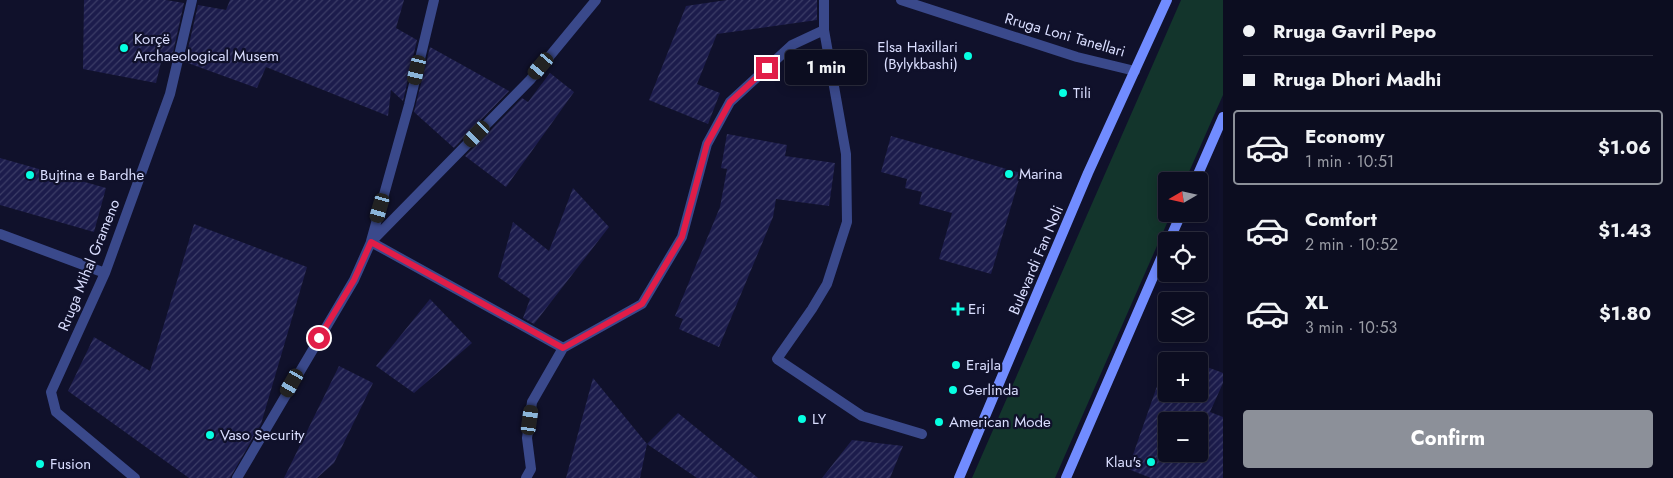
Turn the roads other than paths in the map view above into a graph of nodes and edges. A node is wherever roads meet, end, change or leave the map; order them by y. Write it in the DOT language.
graph roads {
  1 [pos="192,0"];
  2 [pos="434,0"];
  3 [pos="596,0"];
  4 [pos="824,0"];
  5 [pos="901,0"];
  6 [pos="1167,0"];
  7 [pos="824,30"];
  8 [pos="1135,71"];
  9 [pos="1223,117"];
  10 [pos="1199,172"];
  11 [pos="0,234"];
  12 [pos="371,242"];
  13 [pos="1158,265"];
  14 [pos="105,273"];
  15 [pos="563,348"];
  16 [pos="922,434"];
  17 [pos="135,478"];
  18 [pos="236,478"];
  19 [pos="526,478"];
  20 [pos="959,478"];
  21 [pos="1066,478"];
  1 -- 14 [label="street, Rruga Mihal Grameno"];
  2 -- 12 [label="street"];
  3 -- 12 [label="street"];
  4 -- 7 [label="street"];
  5 -- 8 [label="street, Rruga Loni Tanellari"];
  6 -- 8 [label="main road, Bulevardi Fan Noli"];
  7 -- 15 [label="street"];
  7 -- 16 [label="street"];
  8 -- 20 [label="main road, Bulevardi Fan Noli"];
  9 -- 10 [label="main road"];
  11 -- 14 [label="street"];
  12 -- 15 [label="street"];
  12 -- 18 [label="street"];
  13 -- 21 [label="main road"];
  14 -- 17 [label="street, Rruga Mihal Grameno"];
  15 -- 19 [label="street"];
}
